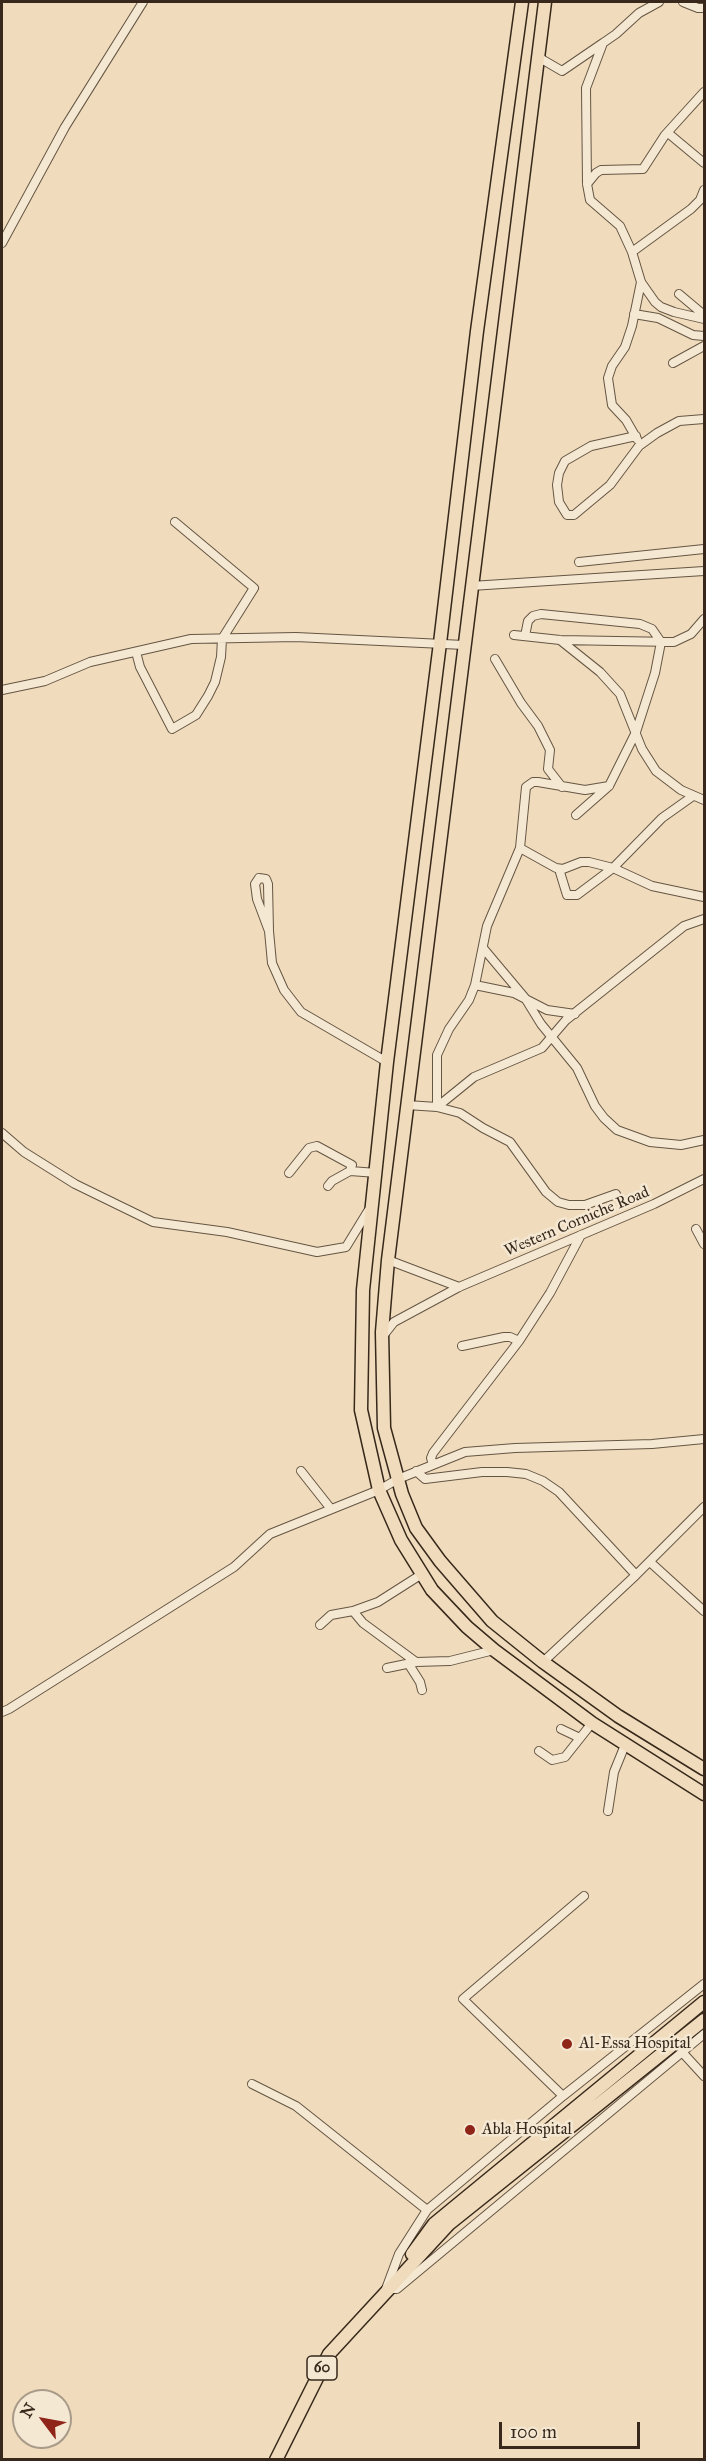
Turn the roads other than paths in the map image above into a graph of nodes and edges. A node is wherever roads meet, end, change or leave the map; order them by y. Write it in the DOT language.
graph roads {
  1 [pos="143,2"];
  2 [pos="522,2"];
  3 [pos="545,2"];
  4 [pos="659,2"];
  5 [pos="683,2"];
  6 [pos="705,8"];
  7 [pos="603,43"];
  8 [pos="538,57"];
  9 [pos="705,92"];
  10 [pos="668,133"];
  11 [pos="705,163"];
  12 [pos="587,184"];
  13 [pos="705,190"];
  14 [pos="2,243"];
  15 [pos="632,252"];
  16 [pos="641,282"];
  17 [pos="679,294"];
  18 [pos="634,314"];
  19 [pos="705,317"];
  20 [pos="704,340"];
  21 [pos="673,363"];
  22 [pos="705,419"];
  23 [pos="636,436"];
  24 [pos="639,446"];
  25 [pos="175,522"];
  26 [pos="705,549"];
  27 [pos="579,562"];
  28 [pos="705,570"];
  29 [pos="471,586"];
  30 [pos="705,619"];
  31 [pos="514,635"];
  32 [pos="525,636"];
  33 [pos="222,639"];
  34 [pos="560,640"];
  35 [pos="661,642"];
  36 [pos="440,643"];
  37 [pos="464,645"];
  38 [pos="136,652"];
  39 [pos="495,659"];
  40 [pos="2,690"];
  41 [pos="636,732"];
  42 [pos="609,786"];
  43 [pos="562,787"];
  44 [pos="693,796"];
  45 [pos="705,800"];
  46 [pos="576,815"];
  47 [pos="520,848"];
  48 [pos="613,868"];
  49 [pos="559,869"];
  50 [pos="705,897"];
  51 [pos="705,919"];
  52 [pos="269,931"];
  53 [pos="483,948"];
  54 [pos="476,985"];
  55 [pos="525,998"];
  56 [pos="575,1014"];
  57 [pos="552,1038"];
  58 [pos="387,1062"];
  59 [pos="407,1105"];
  60 [pos="437,1107"];
  61 [pos="2,1133"];
  62 [pos="705,1140"];
  63 [pos="350,1171"];
  64 [pos="289,1173"];
  65 [pos="377,1173"];
  66 [pos="705,1179"];
  67 [pos="328,1186"];
  68 [pos="616,1194"];
  69 [pos="374,1199"];
  70 [pos="696,1229"];
  71 [pos="581,1235"];
  72 [pos="705,1244"];
  73 [pos="388,1260"];
  74 [pos="459,1287"];
  75 [pos="382,1338"];
  76 [pos="519,1341"];
  77 [pos="462,1346"];
  78 [pos="705,1439"];
  79 [pos="433,1465"];
  80 [pos="301,1471"];
  81 [pos="416,1471"];
  82 [pos="398,1479"];
  83 [pos="379,1490"];
  84 [pos="705,1507"];
  85 [pos="331,1509"];
  86 [pos="650,1562"];
  87 [pos="422,1574"];
  88 [pos="636,1575"];
  89 [pos="353,1611"];
  90 [pos="705,1611"];
  91 [pos="320,1625"];
  92 [pos="494,1650"];
  93 [pos="543,1662"];
  94 [pos="412,1663"];
  95 [pos="387,1668"];
  96 [pos="422,1690"];
  97 [pos="2,1712"];
  98 [pos="592,1723"];
  99 [pos="561,1729"];
  100 [pos="580,1738"];
  101 [pos="625,1745"];
  102 [pos="539,1751"];
  103 [pos="705,1769"];
  104 [pos="705,1794"];
  105 [pos="608,1811"];
  106 [pos="584,1896"];
  107 [pos="705,1984"];
  108 [pos="705,2002"];
  109 [pos="705,2020"];
  110 [pos="705,2034"];
  111 [pos="682,2052"];
  112 [pos="705,2076"];
  113 [pos="252,2084"];
  114 [pos="563,2096"];
  115 [pos="427,2210"];
  116 [pos="386,2289"];
  117 [pos="276,2460"];
  1 -- 14 [label="street"];
  2 -- 36 [label="main road"];
  3 -- 8 [label="main road"];
  4 -- 7 [label="street"];
  5 -- 6 [label="street"];
  7 -- 8 [label="street"];
  7 -- 12 [label="street"];
  8 -- 29 [label="main road"];
  9 -- 10 [label="street"];
  10 -- 11 [label="street"];
  10 -- 12 [label="street"];
  12 -- 15 [label="street"];
  13 -- 15 [label="street"];
  15 -- 16 [label="street"];
  16 -- 18 [label="street"];
  16 -- 19 [label="street"];
  17 -- 19 [label="street"];
  18 -- 20 [label="street"];
  18 -- 23 [label="street"];
  20 -- 21 [label="street"];
  22 -- 24 [label="street"];
  23 -- 24 [label="street"];
  23 -- 24 [label="street"];
  25 -- 33 [label="street"];
  26 -- 27 [label="street"];
  28 -- 29 [label="street"];
  29 -- 37 [label="main road"];
  30 -- 35 [label="street"];
  31 -- 32 [label="street"];
  32 -- 34 [label="street"];
  32 -- 35 [label="street"];
  33 -- 36 [label="street"];
  33 -- 38 [label="street"];
  33 -- 38 [label="street"];
  34 -- 35 [label="street"];
  34 -- 41 [label="street"];
  35 -- 41 [label="street"];
  36 -- 37 [label="street"];
  36 -- 58 [label="main road"];
  37 -- 59 [label="main road"];
  38 -- 40 [label="street"];
  39 -- 43 [label="street"];
  41 -- 42 [label="street"];
  41 -- 44 [label="street"];
  42 -- 43 [label="street"];
  42 -- 46 [label="street"];
  43 -- 47 [label="street"];
  44 -- 45 [label="street"];
  44 -- 48 [label="street"];
  47 -- 49 [label="street"];
  47 -- 53 [label="street"];
  48 -- 49 [label="street"];
  48 -- 49 [label="street"];
  48 -- 50 [label="street"];
  51 -- 56 [label="street"];
  52 -- 52 [label="street"];
  52 -- 58 [label="street"];
  53 -- 54 [label="street"];
  53 -- 55 [label="street"];
  54 -- 55 [label="street"];
  54 -- 60 [label="street"];
  55 -- 56 [label="street"];
  55 -- 57 [label="street"];
  56 -- 57 [label="street"];
  57 -- 60 [label="street"];
  57 -- 62 [label="street"];
  58 -- 65 [label="main road"];
  59 -- 60 [label="street"];
  59 -- 73 [label="main road"];
  60 -- 68 [label="street"];
  61 -- 69 [label="street"];
  63 -- 64 [label="street"];
  63 -- 65 [label="street"];
  63 -- 67 [label="street"];
  65 -- 69 [label="main road"];
  66 -- 71 [label="street, Western Corniche Road"];
  69 -- 83 [label="main road"];
  70 -- 72 [label="street"];
  71 -- 74 [label="street, Western Corniche Road"];
  71 -- 76 [label="street"];
  73 -- 74 [label="street"];
  73 -- 75 [label="main road"];
  74 -- 75 [label="street, Western Corniche Road"];
  75 -- 82 [label="main road"];
  76 -- 77 [label="street"];
  76 -- 79 [label="street"];
  78 -- 79 [label="street"];
  79 -- 81 [label="street"];
  80 -- 85 [label="street"];
  81 -- 82 [label="street"];
  81 -- 88 [label="street"];
  82 -- 83 [label="street"];
  82 -- 93 [label="main road"];
  83 -- 85 [label="street"];
  83 -- 87 [label="main road"];
  84 -- 86 [label="street"];
  85 -- 97 [label="street"];
  86 -- 88 [label="street"];
  86 -- 90 [label="street"];
  87 -- 89 [label="street"];
  87 -- 92 [label="main road"];
  88 -- 93 [label="street"];
  89 -- 91 [label="street"];
  89 -- 94 [label="street"];
  92 -- 94 [label="street"];
  92 -- 98 [label="main road"];
  93 -- 103 [label="main road"];
  94 -- 95 [label="street"];
  94 -- 96 [label="street"];
  98 -- 100 [label="street"];
  98 -- 101 [label="main road"];
  99 -- 100 [label="street"];
  100 -- 102 [label="street"];
  101 -- 104 [label="main road"];
  101 -- 105 [label="street"];
  106 -- 114 [label="street"];
  107 -- 114 [label="street"];
  108 -- 116 [label="main road"];
  109 -- 116 [label="main road"];
  110 -- 111 [label="street"];
  111 -- 112 [label="street"];
  111 -- 116 [label="street"];
  113 -- 115 [label="street"];
  114 -- 115 [label="street"];
  115 -- 116 [label="street"];
  116 -- 117 [label="main road, 60"];
}
